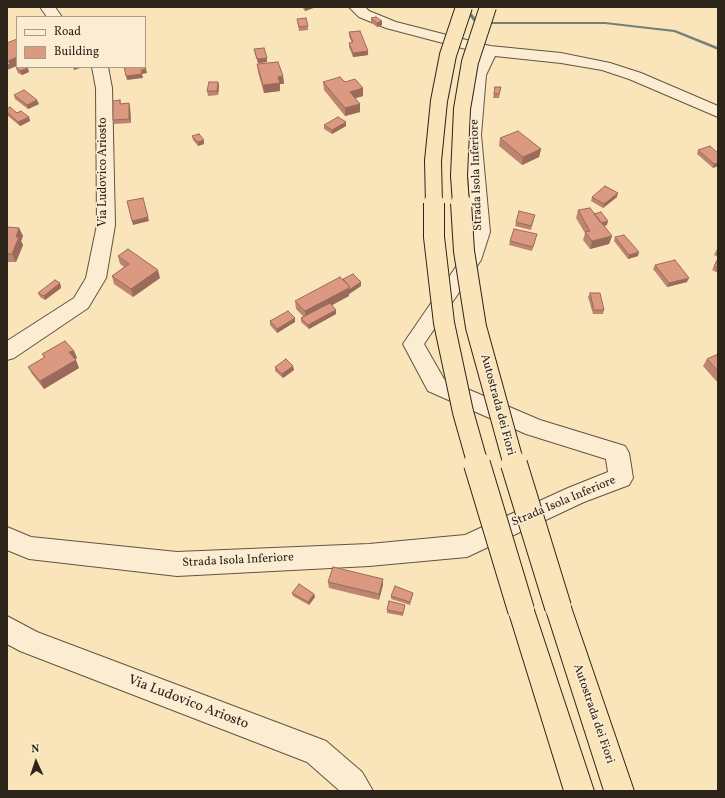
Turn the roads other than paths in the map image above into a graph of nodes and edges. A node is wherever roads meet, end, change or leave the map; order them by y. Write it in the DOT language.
graph roads {
  1 [pos="47,7"];
  2 [pos="356,7"];
  3 [pos="464,7"];
  4 [pos="488,7"];
  5 [pos="54,16"];
  6 [pos="490,51"];
  7 [pos="100,68"];
  8 [pos="718,112"];
  9 [pos="7,352"];
  10 [pos="7,538"];
  11 [pos="7,629"];
  12 [pos="358,791"];
  13 [pos="579,791"];
  14 [pos="619,791"];
  1 -- 5 [label="street"];
  2 -- 6 [label="street"];
  3 -- 13 [label="highway, bridge"];
  4 -- 14 [label="highway, Autostrada dei Fiori, bridge"];
  6 -- 8 [label="street"];
  6 -- 10 [label="street, Strada Isola Inferiore"];
  7 -- 9 [label="street, Via Ludovico Ariosto"];
  11 -- 12 [label="street, Via Ludovico Ariosto"];
}
